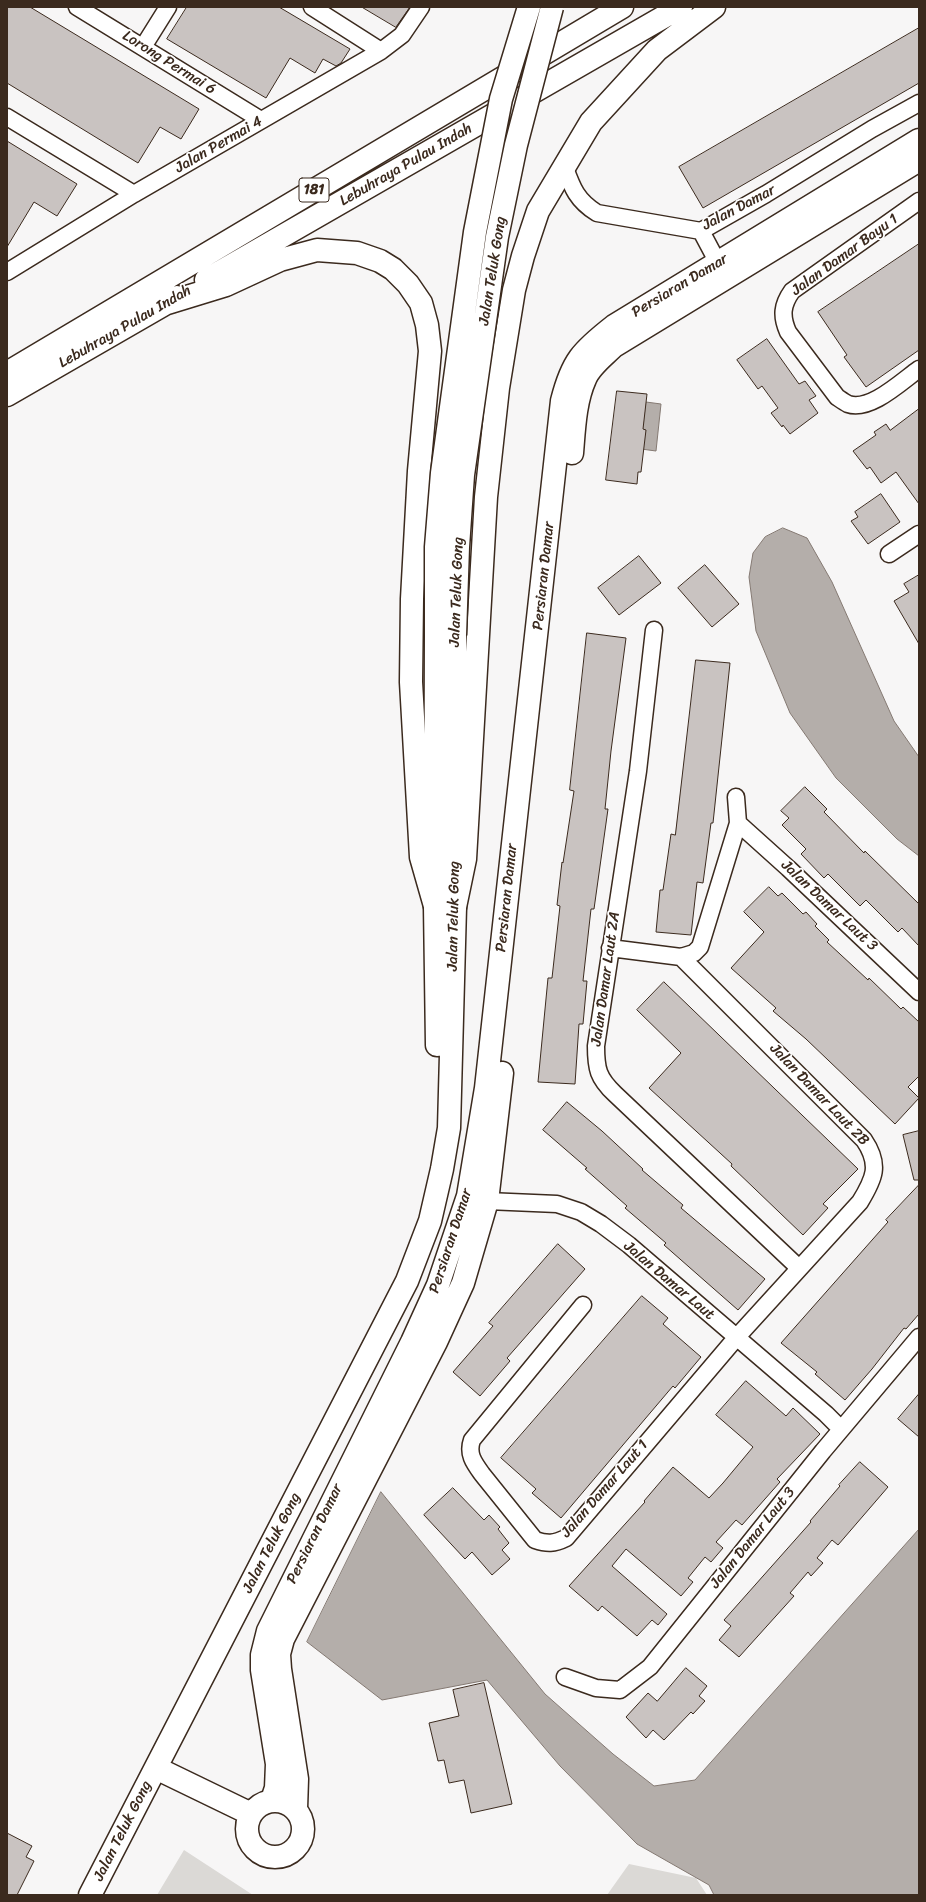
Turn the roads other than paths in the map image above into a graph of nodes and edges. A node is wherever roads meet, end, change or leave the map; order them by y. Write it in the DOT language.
graph roads {
  1 [pos="78,7"];
  2 [pos="168,7"];
  3 [pos="312,7"];
  4 [pos="421,7"];
  5 [pos="529,7"];
  6 [pos="552,7"];
  7 [pos="622,7"];
  8 [pos="681,7"];
  9 [pos="714,7"];
  10 [pos="143,47"];
  11 [pos="381,51"];
  12 [pos="919,103"];
  13 [pos="7,117"];
  14 [pos="261,120"];
  15 [pos="919,140"];
  16 [pos="919,160"];
  17 [pos="564,165"];
  18 [pos="134,194"];
  19 [pos="919,202"];
  20 [pos="701,231"];
  21 [pos="718,263"];
  22 [pos="7,272"];
  23 [pos="164,304"];
  24 [pos="919,369"];
  25 [pos="7,373"];
  26 [pos="7,395"];
  27 [pos="919,534"];
  28 [pos="889,554"];
  29 [pos="654,630"];
  30 [pos="446,635"];
  31 [pos="736,797"];
  32 [pos="738,823"];
  33 [pos="445,906"];
  34 [pos="610,948"];
  35 [pos="681,957"];
  36 [pos="919,992"];
  37 [pos="477,1198"];
  38 [pos="799,1268"];
  39 [pos="583,1305"];
  40 [pos="736,1338"];
  41 [pos="919,1338"];
  42 [pos="841,1429"];
  43 [pos="565,1677"];
  44 [pos="156,1768"];
  45 [pos="272,1800"];
  46 [pos="296,1809"];
  47 [pos="250,1814"];
  48 [pos="90,1895"];
  1 -- 10 [label="street, Lorong Permai 6"];
  2 -- 10 [label="street"];
  3 -- 11 [label="street"];
  4 -- 11 [label="street, Jalan Permai 4"];
  5 -- 30 [label="street, Jalan Teluk Gong, bridge"];
  6 -- 30 [label="street, Jalan Teluk Gong, bridge"];
  7 -- 25 [label="street, Lebuhraya Pulau Indah / 181"];
  8 -- 23 [label="street, Lebuhraya Pulau Indah / 181"];
  9 -- 17 [label="street"];
  10 -- 14 [label="street, Lorong Permai 6"];
  11 -- 14 [label="street, Jalan Permai 4"];
  12 -- 20 [label="street, Jalan Damar"];
  13 -- 18 [label="street"];
  14 -- 18 [label="street, Jalan Permai 4"];
  15 -- 21 [label="street, Persiaran Damar"];
  16 -- 37 [label="street, Persiaran Damar"];
  17 -- 20 [label="street, Jalan Damar"];
  17 -- 33 [label="street"];
  18 -- 22 [label="street, Jalan Permai 4"];
  19 -- 24 [label="street, Jalan Damar Bayu 1"];
  20 -- 21 [label="street"];
  21 -- 37 [label="street, Persiaran Damar"];
  23 -- 26 [label="street, Lebuhraya Pulau Indah / 181"];
  23 -- 33 [label="street"];
  27 -- 28 [label="street"];
  29 -- 34 [label="street, Jalan Damar Laut 2A"];
  30 -- 33 [label="street, Jalan Teluk Gong"];
  31 -- 32 [label="street"];
  32 -- 35 [label="street"];
  32 -- 36 [label="street, Jalan Damar Laut 3"];
  33 -- 44 [label="street, Jalan Teluk Gong"];
  34 -- 35 [label="street"];
  34 -- 38 [label="street, Jalan Damar Laut 2A"];
  35 -- 38 [label="street, Jalan Damar Laut 2B"];
  37 -- 40 [label="street, Jalan Damar Laut"];
  37 -- 45 [label="street, Persiaran Damar"];
  37 -- 46 [label="street, Persiaran Damar"];
  38 -- 40 [label="street, Jalan Damar Laut 2B"];
  39 -- 40 [label="street, Jalan Damar Laut 1"];
  40 -- 42 [label="street, Jalan Damar Laut"];
  41 -- 42 [label="street, Jalan Damar Laut 3"];
  42 -- 43 [label="street, Jalan Damar Laut 3"];
  44 -- 47 [label="street"];
  44 -- 48 [label="street, Jalan Teluk Gong"];
  45 -- 46 [label="street"];
  45 -- 47 [label="street"];
  46 -- 47 [label="street"];
}
